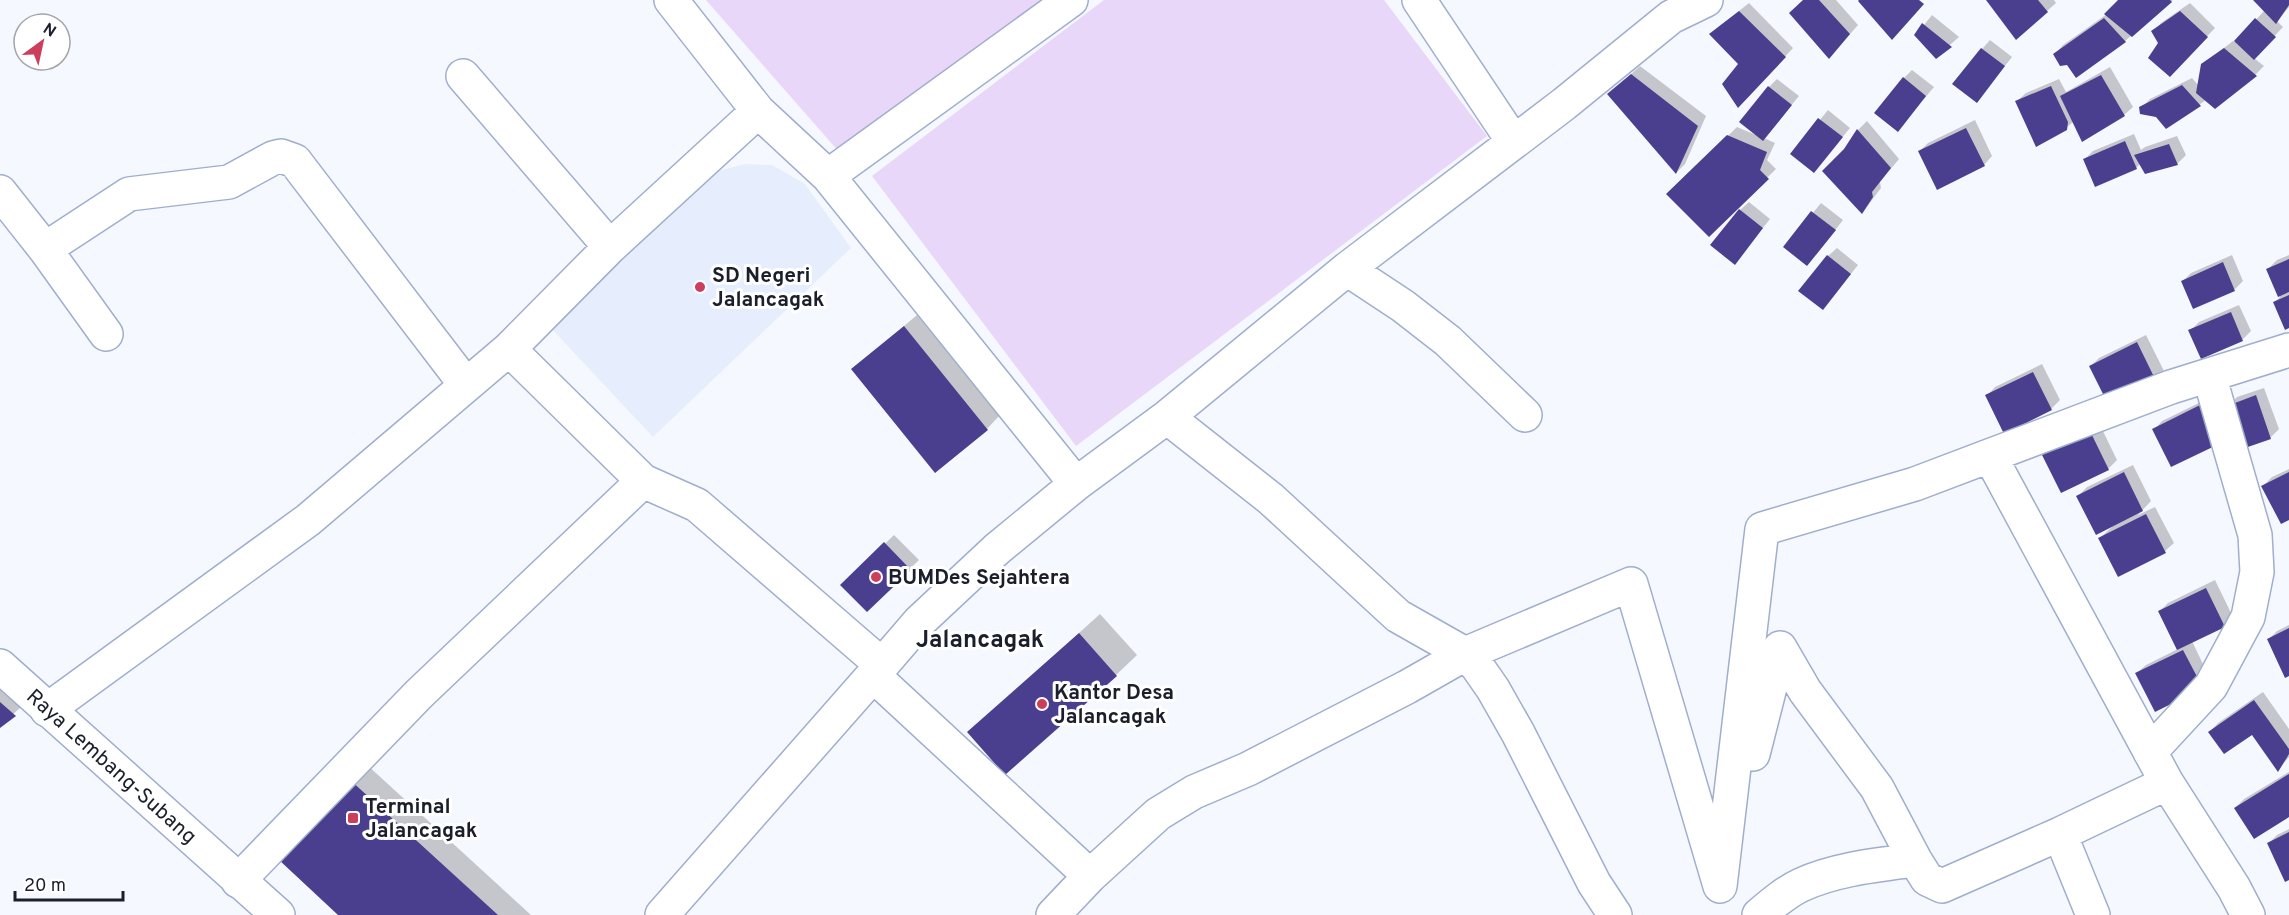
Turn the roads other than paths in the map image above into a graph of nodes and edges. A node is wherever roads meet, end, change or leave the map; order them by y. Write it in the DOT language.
graph roads {
  1 [pos="671,0"];
  2 [pos="1071,0"];
  3 [pos="1419,0"];
  4 [pos="1706,0"];
  5 [pos="463,76"];
  6 [pos="758,111"];
  7 [pos="1513,141"];
  8 [pos="828,176"];
  9 [pos="0,192"];
  10 [pos="610,247"];
  11 [pos="45,249"];
  12 [pos="1347,269"];
  13 [pos="106,334"];
  14 [pos="509,349"];
  15 [pos="2289,350"];
  16 [pos="2210,375"];
  17 [pos="466,385"];
  18 [pos="1525,415"];
  19 [pos="1167,417"];
  20 [pos="1990,456"];
  21 [pos="643,481"];
  22 [pos="1076,484"];
  23 [pos="1466,654"];
  24 [pos="0,666"];
  25 [pos="878,671"];
  26 [pos="47,710"];
  27 [pos="2150,752"];
  28 [pos="2167,783"];
  29 [pos="2060,834"];
  30 [pos="1915,860"];
  31 [pos="1090,876"];
  32 [pos="238,880"];
  33 [pos="1720,886"];
  34 [pos="278,915"];
  35 [pos="662,915"];
  36 [pos="1053,915"];
  37 [pos="1615,915"];
  38 [pos="1759,915"];
  39 [pos="2093,915"];
  40 [pos="2248,915"];
  1 -- 6 [label="street"];
  2 -- 8 [label="street"];
  3 -- 7 [label="street"];
  4 -- 7 [label="street"];
  5 -- 10 [label="street"];
  6 -- 8 [label="street"];
  6 -- 10 [label="street"];
  7 -- 12 [label="street"];
  8 -- 22 [label="street"];
  9 -- 11 [label="street"];
  10 -- 14 [label="street"];
  11 -- 13 [label="street"];
  11 -- 17 [label="street"];
  12 -- 18 [label="street"];
  12 -- 19 [label="street"];
  14 -- 17 [label="street"];
  14 -- 21 [label="street"];
  15 -- 16 [label="street"];
  16 -- 20 [label="street"];
  16 -- 27 [label="street"];
  17 -- 26 [label="street"];
  19 -- 22 [label="street"];
  19 -- 23 [label="street"];
  20 -- 27 [label="street"];
  20 -- 33 [label="street"];
  21 -- 25 [label="street"];
  21 -- 32 [label="street"];
  22 -- 25 [label="street"];
  23 -- 31 [label="street"];
  23 -- 33 [label="street"];
  23 -- 37 [label="street"];
  24 -- 26 [label="street, Raya Lembang-Subang"];
  25 -- 31 [label="street"];
  25 -- 35 [label="street"];
  26 -- 32 [label="street, Raya Lembang-Subang"];
  27 -- 28 [label="street"];
  28 -- 29 [label="street"];
  28 -- 40 [label="street"];
  29 -- 30 [label="street"];
  29 -- 39 [label="street"];
  30 -- 33 [label="street"];
  30 -- 38 [label="street"];
  31 -- 36 [label="street"];
  32 -- 34 [label="street, Raya Lembang-Subang"];
}
